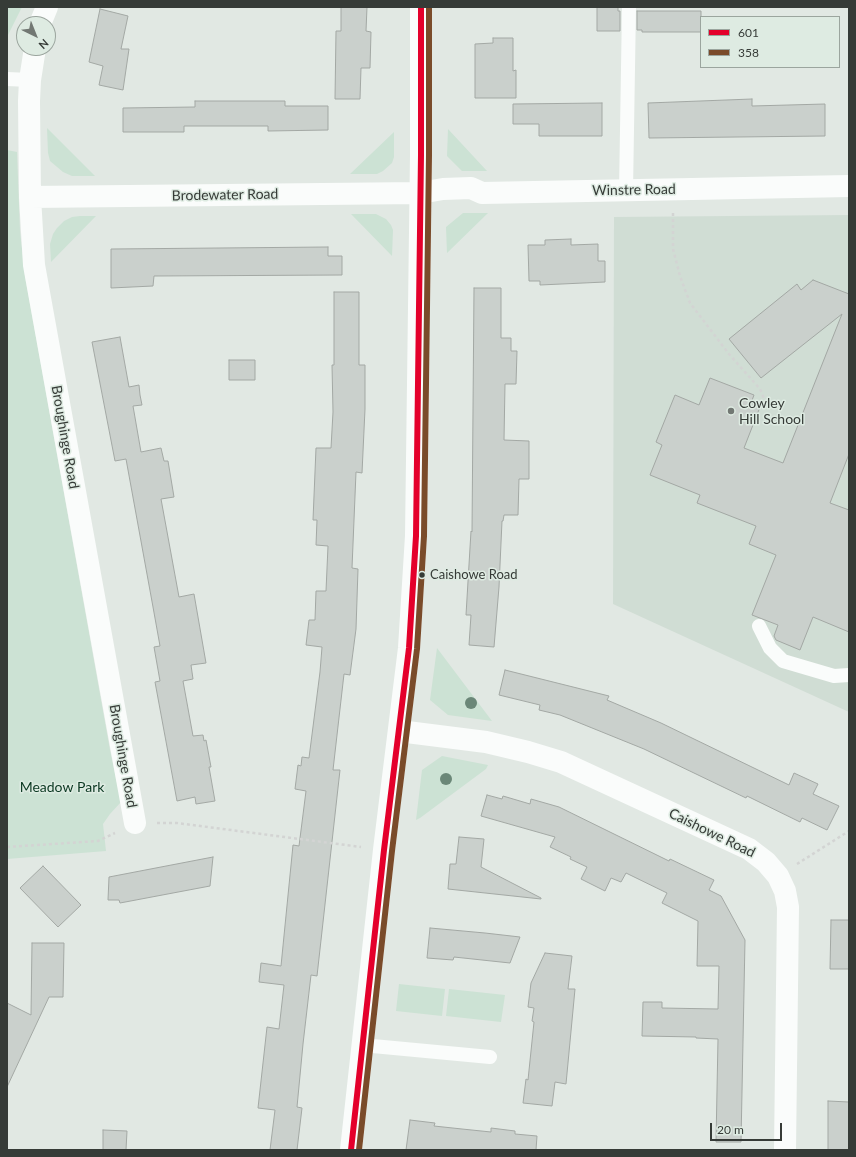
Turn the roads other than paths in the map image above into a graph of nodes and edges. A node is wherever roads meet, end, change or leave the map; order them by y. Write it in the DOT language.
graph roads {
  1 [pos="421,7"];
  2 [pos="629,7"];
  3 [pos="34,56"];
  4 [pos="7,78"];
  5 [pos="30,80"];
  6 [pos="849,186"];
  7 [pos="626,191"];
  8 [pos="420,193"];
  9 [pos="30,197"];
  10 [pos="759,626"];
  11 [pos="849,675"];
  12 [pos="399,731"];
  13 [pos="135,823"];
  14 [pos="362,1045"];
  15 [pos="490,1057"];
  16 [pos="351,1150"];
  17 [pos="785,1150"];
  1 -- 8 [label="street"];
  2 -- 7 [label="lane"];
  3 -- 5 [label="street, Broughinge Road"];
  4 -- 5 [label="lane"];
  5 -- 9 [label="street, Broughinge Road"];
  6 -- 7 [label="street, Winstre Road"];
  7 -- 8 [label="street, Winstre Road"];
  8 -- 9 [label="street, Brodewater Road"];
  8 -- 12 [label="street"];
  9 -- 13 [label="street, Broughinge Road"];
  10 -- 11 [label="lane"];
  12 -- 14 [label="street"];
  12 -- 17 [label="street, Caishowe Road"];
  14 -- 15 [label="lane"];
  14 -- 16 [label="street"];
}
